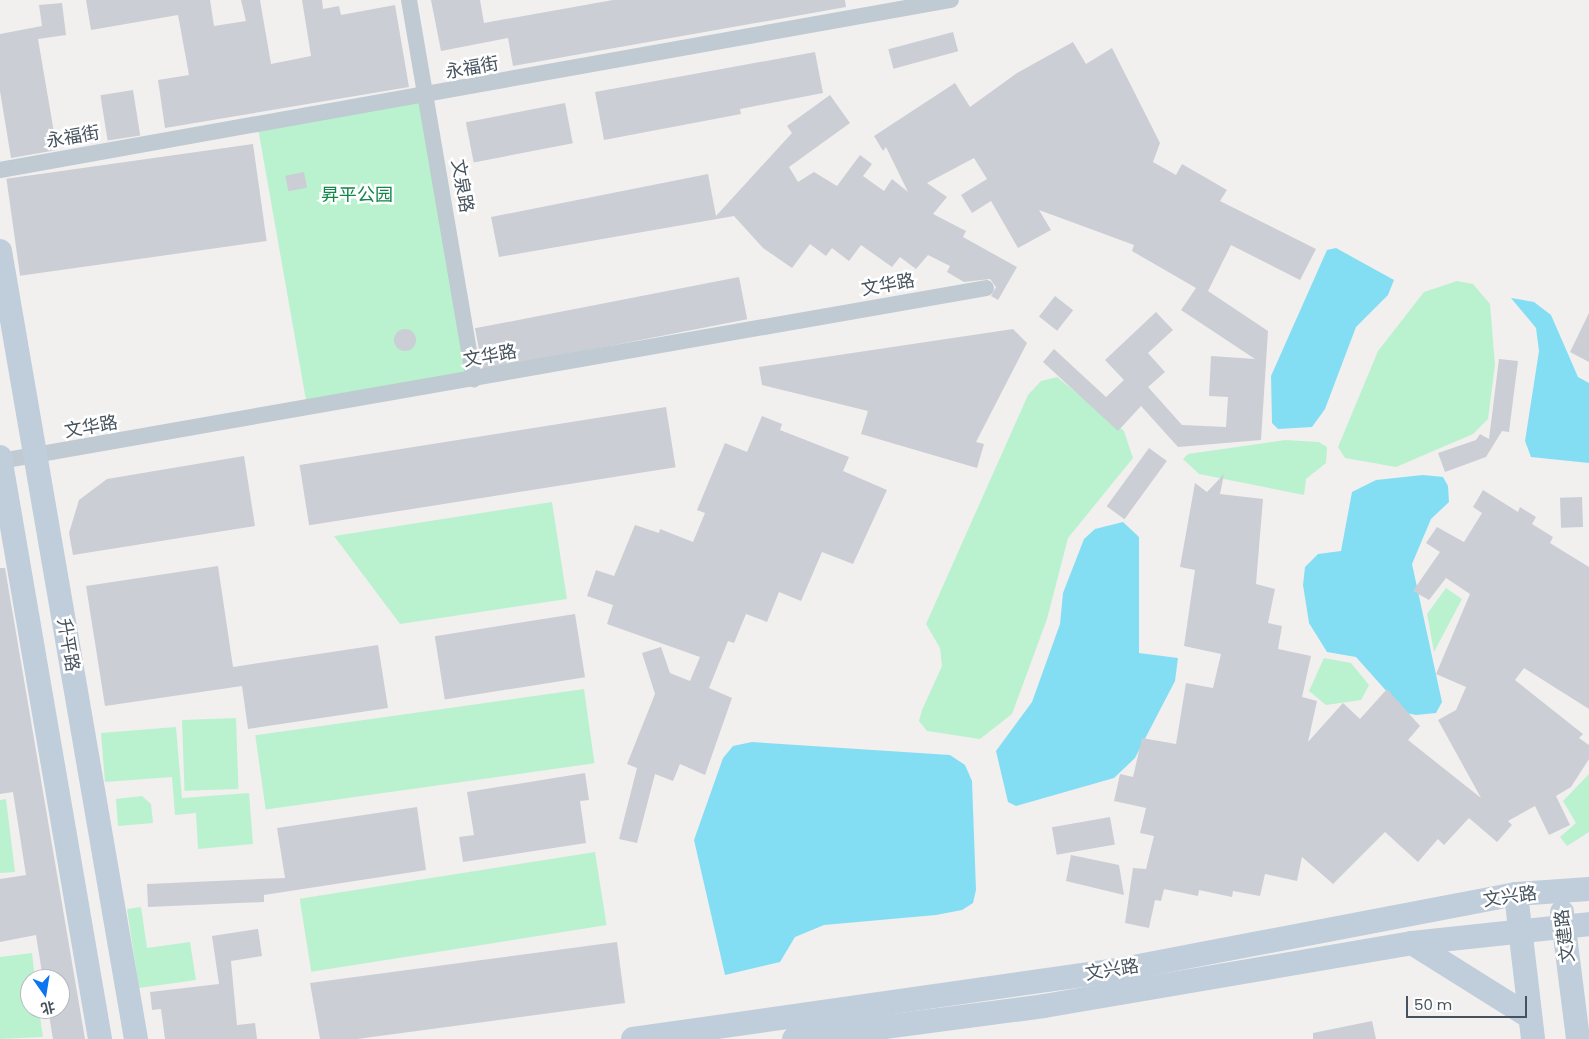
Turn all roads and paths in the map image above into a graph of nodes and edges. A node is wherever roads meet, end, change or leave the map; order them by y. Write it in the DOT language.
graph roads {
  1 [pos="409,0"];
  2 [pos="951,0"];
  3 [pos="426,96"];
  4 [pos="0,170"];
  5 [pos="0,251"];
  6 [pos="986,288"];
  7 [pos="474,379"];
  8 [pos="36,458"];
  9 [pos="0,459"];
  10 [pos="1589,889"];
  11 [pos="1560,892"];
  12 [pos="1516,894"];
  13 [pos="1589,924"];
  14 [pos="1564,926"];
  15 [pos="1520,931"];
  16 [pos="1412,943"];
  17 [pos="1589,998"];
  18 [pos="1532,1028"];
  19 [pos="1577,1032"];
  20 [pos="828,1037"];
  21 [pos="100,1038"];
  22 [pos="646,1038"];
  23 [pos="136,1039"];
  24 [pos="794,1039"];
  1 -- 3 [label="street, 文泉路"];
  2 -- 3 [label="street, 永福街"];
  3 -- 4 [label="street, 永福街"];
  3 -- 7 [label="street, 文泉路"];
  5 -- 8 [label="street, 升平路"];
  6 -- 7 [label="street, 文华路"];
  7 -- 8 [label="street, 文华路"];
  8 -- 9 [label="street, 文华路"];
  8 -- 23 [label="street, 升平路"];
  9 -- 21 [label="street, 升平路"];
  10 -- 11 [label="street, 文兴路"];
  11 -- 12 [label="street, 文兴路"];
  11 -- 14 [label="street, 文建路"];
  12 -- 15 [label="street"];
  12 -- 22 [label="street, 文兴路"];
  13 -- 14 [label="street, 文兴路"];
  14 -- 15 [label="street, 文兴路"];
  14 -- 19 [label="street, 文建路"];
  15 -- 16 [label="street, 文兴路"];
  15 -- 18 [label="street"];
  16 -- 18 [label="street"];
  16 -- 20 [label="street, 文兴路"];
  17 -- 19 [label="street"];
  20 -- 24 [label="street, 文兴路"];
}
